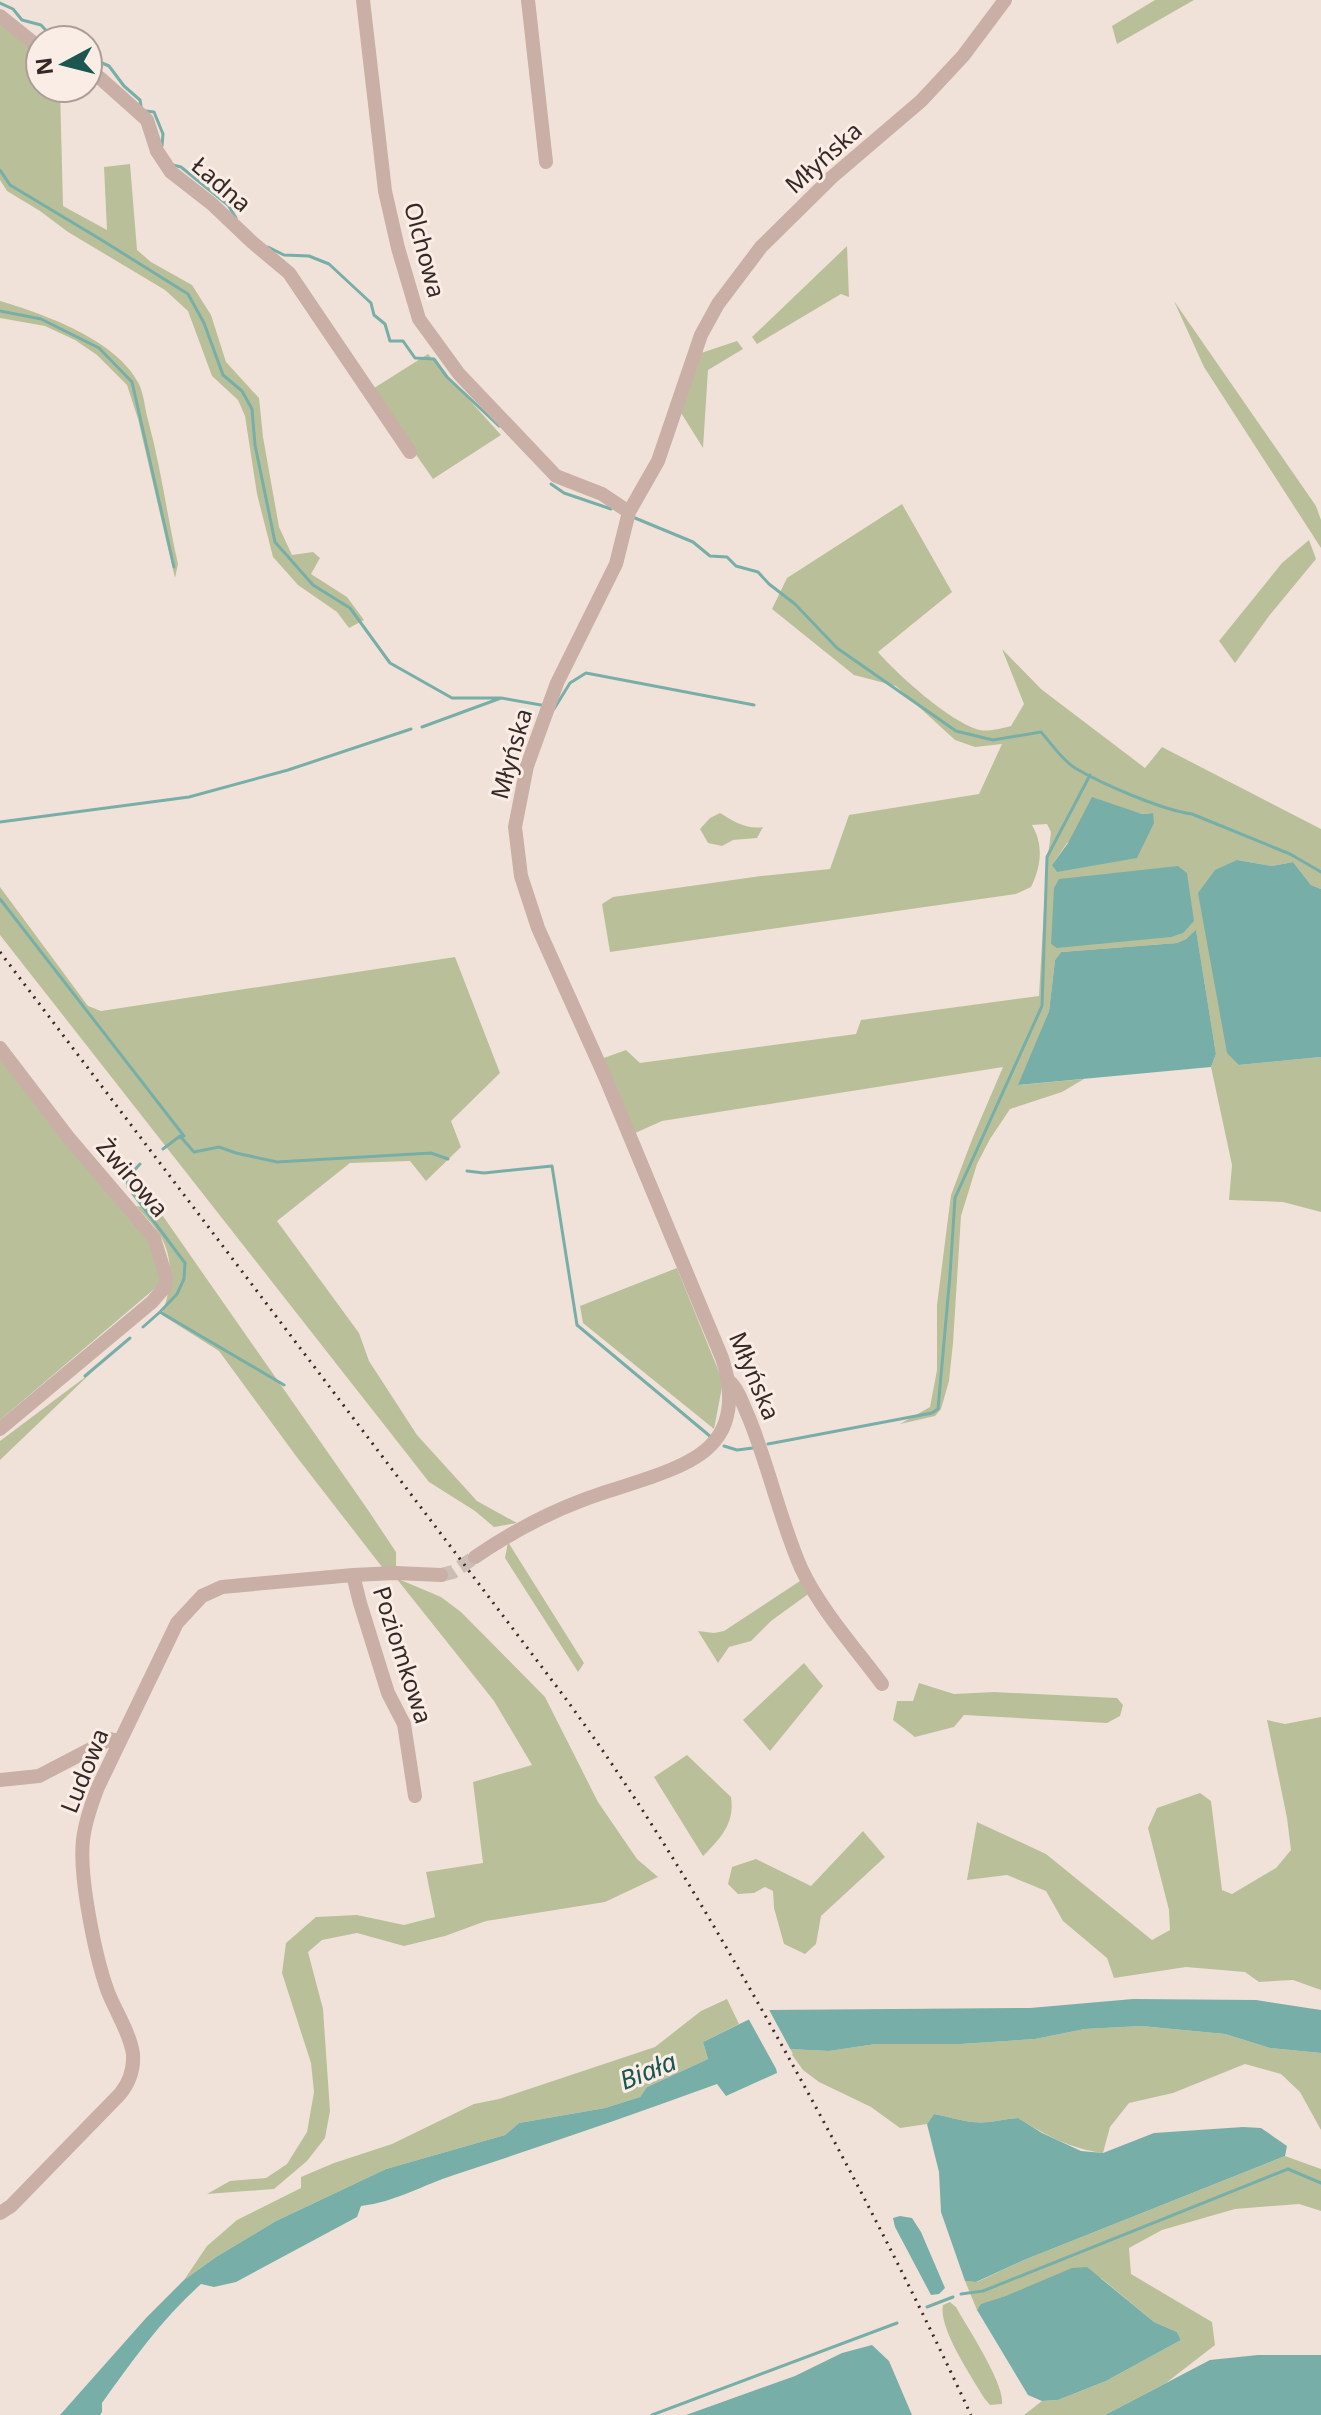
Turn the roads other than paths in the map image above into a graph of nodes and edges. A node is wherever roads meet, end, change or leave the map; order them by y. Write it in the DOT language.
graph roads {
  1 [pos="363,0"];
  2 [pos="528,0"];
  3 [pos="1005,0"];
  4 [pos="0,16"];
  5 [pos="24,35"];
  6 [pos="104,82"];
  7 [pos="546,162"];
  8 [pos="410,452"];
  9 [pos="629,512"];
  10 [pos="0,1048"];
  11 [pos="728,1381"];
  12 [pos="0,1429"];
  13 [pos="475,1557"];
  14 [pos="353,1575"];
  15 [pos="441,1575"];
  16 [pos="882,1684"];
  17 [pos="120,1741"];
  18 [pos="0,1780"];
  19 [pos="415,1796"];
  20 [pos="0,2213"];
  1 -- 9 [label="street, Olchowa"];
  2 -- 7 [label="street"];
  3 -- 9 [label="street, Młyńska"];
  4 -- 5 [label="street"];
  6 -- 8 [label="street, Ładna"];
  9 -- 11 [label="street, Młyńska"];
  10 -- 12 [label="street, Żwirowa"];
  11 -- 13 [label="street"];
  11 -- 16 [label="street, Młyńska"];
  14 -- 15 [label="street, Ludowa"];
  14 -- 17 [label="street, Ludowa"];
  14 -- 19 [label="street, Poziomkowa"];
  17 -- 18 [label="street"];
  17 -- 20 [label="street, Ludowa"];
}
